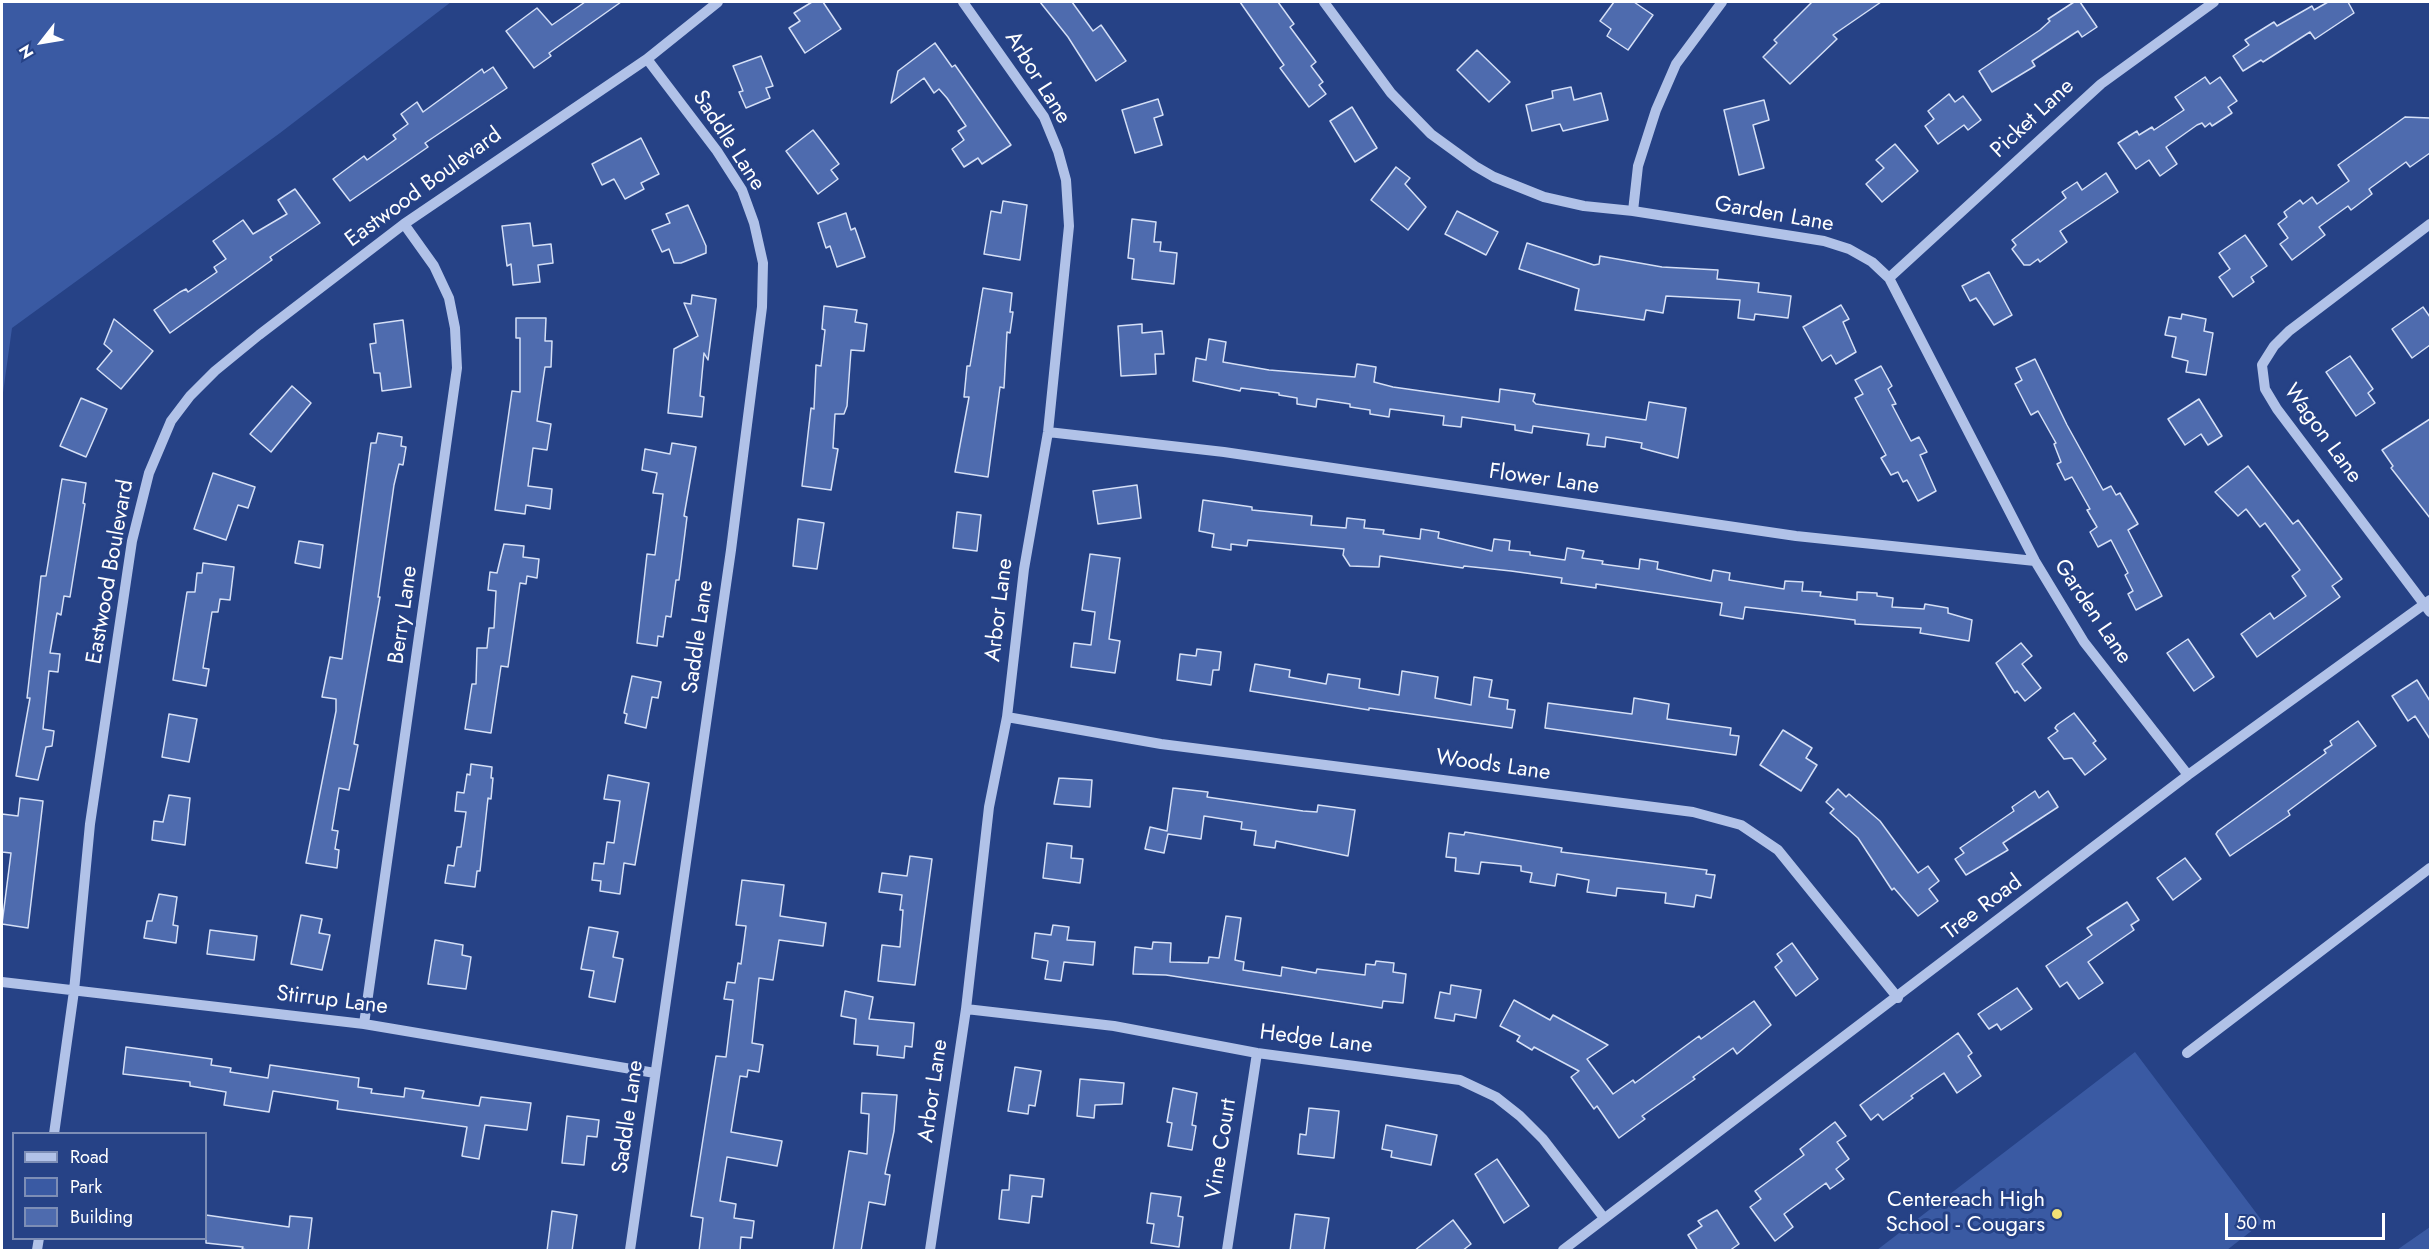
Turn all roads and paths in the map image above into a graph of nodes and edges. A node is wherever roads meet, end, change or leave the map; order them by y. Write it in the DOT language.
graph roads {
  1 [pos="718,2"];
  2 [pos="963,2"];
  3 [pos="1324,2"];
  4 [pos="1722,2"];
  5 [pos="2214,2"];
  6 [pos="647,59"];
  7 [pos="1633,211"];
  8 [pos="405,224"];
  9 [pos="2430,224"];
  10 [pos="1889,278"];
  11 [pos="1048,432"];
  12 [pos="2035,561"];
  13 [pos="2428,605"];
  14 [pos="1007,717"];
  15 [pos="2188,775"];
  16 [pos="2430,868"];
  17 [pos="2,982"];
  18 [pos="74,991"];
  19 [pos="1898,998"];
  20 [pos="966,1009"];
  21 [pos="364,1024"];
  22 [pos="1257,1053"];
  23 [pos="2187,1053"];
  24 [pos="655,1073"];
  25 [pos="54,1132"];
  26 [pos="1604,1218"];
  27 [pos="630,1251"];
  28 [pos="930,1251"];
  29 [pos="1227,1251"];
  30 [pos="1563,1251"];
  1 -- 6 [label="street, Eastwood Boulevard"];
  2 -- 11 [label="street, Arbor Lane"];
  3 -- 7 [label="street, Garden Lane"];
  4 -- 7 [label="street"];
  5 -- 10 [label="street, Picket Lane"];
  6 -- 8 [label="street, Eastwood Boulevard"];
  6 -- 24 [label="street, Saddle Lane"];
  7 -- 10 [label="street, Garden Lane"];
  8 -- 18 [label="street, Eastwood Boulevard"];
  8 -- 21 [label="street, Berry Lane"];
  9 -- 13 [label="street, Wagon Lane"];
  10 -- 12 [label="street, Garden Lane"];
  11 -- 12 [label="street, Flower Lane"];
  11 -- 14 [label="street, Arbor Lane"];
  12 -- 15 [label="street, Garden Lane"];
  13 -- 15 [label="street, Tree Road"];
  14 -- 19 [label="street, Woods Lane"];
  14 -- 20 [label="street, Arbor Lane"];
  15 -- 19 [label="street, Tree Road"];
  16 -- 23 [label="street"];
  17 -- 18 [label="street, Stirrup Lane"];
  18 -- 21 [label="street, Stirrup Lane"];
  18 -- 25 [label="street, Eastwood Boulevard"];
  19 -- 26 [label="street, Tree Road"];
  20 -- 22 [label="street, Hedge Lane"];
  20 -- 28 [label="street, Arbor Lane"];
  21 -- 24 [label="street, Stirrup Lane"];
  22 -- 26 [label="street, Hedge Lane"];
  22 -- 29 [label="street, Vine Court"];
  24 -- 27 [label="street, Saddle Lane"];
  26 -- 30 [label="street, Tree Road"];
}
